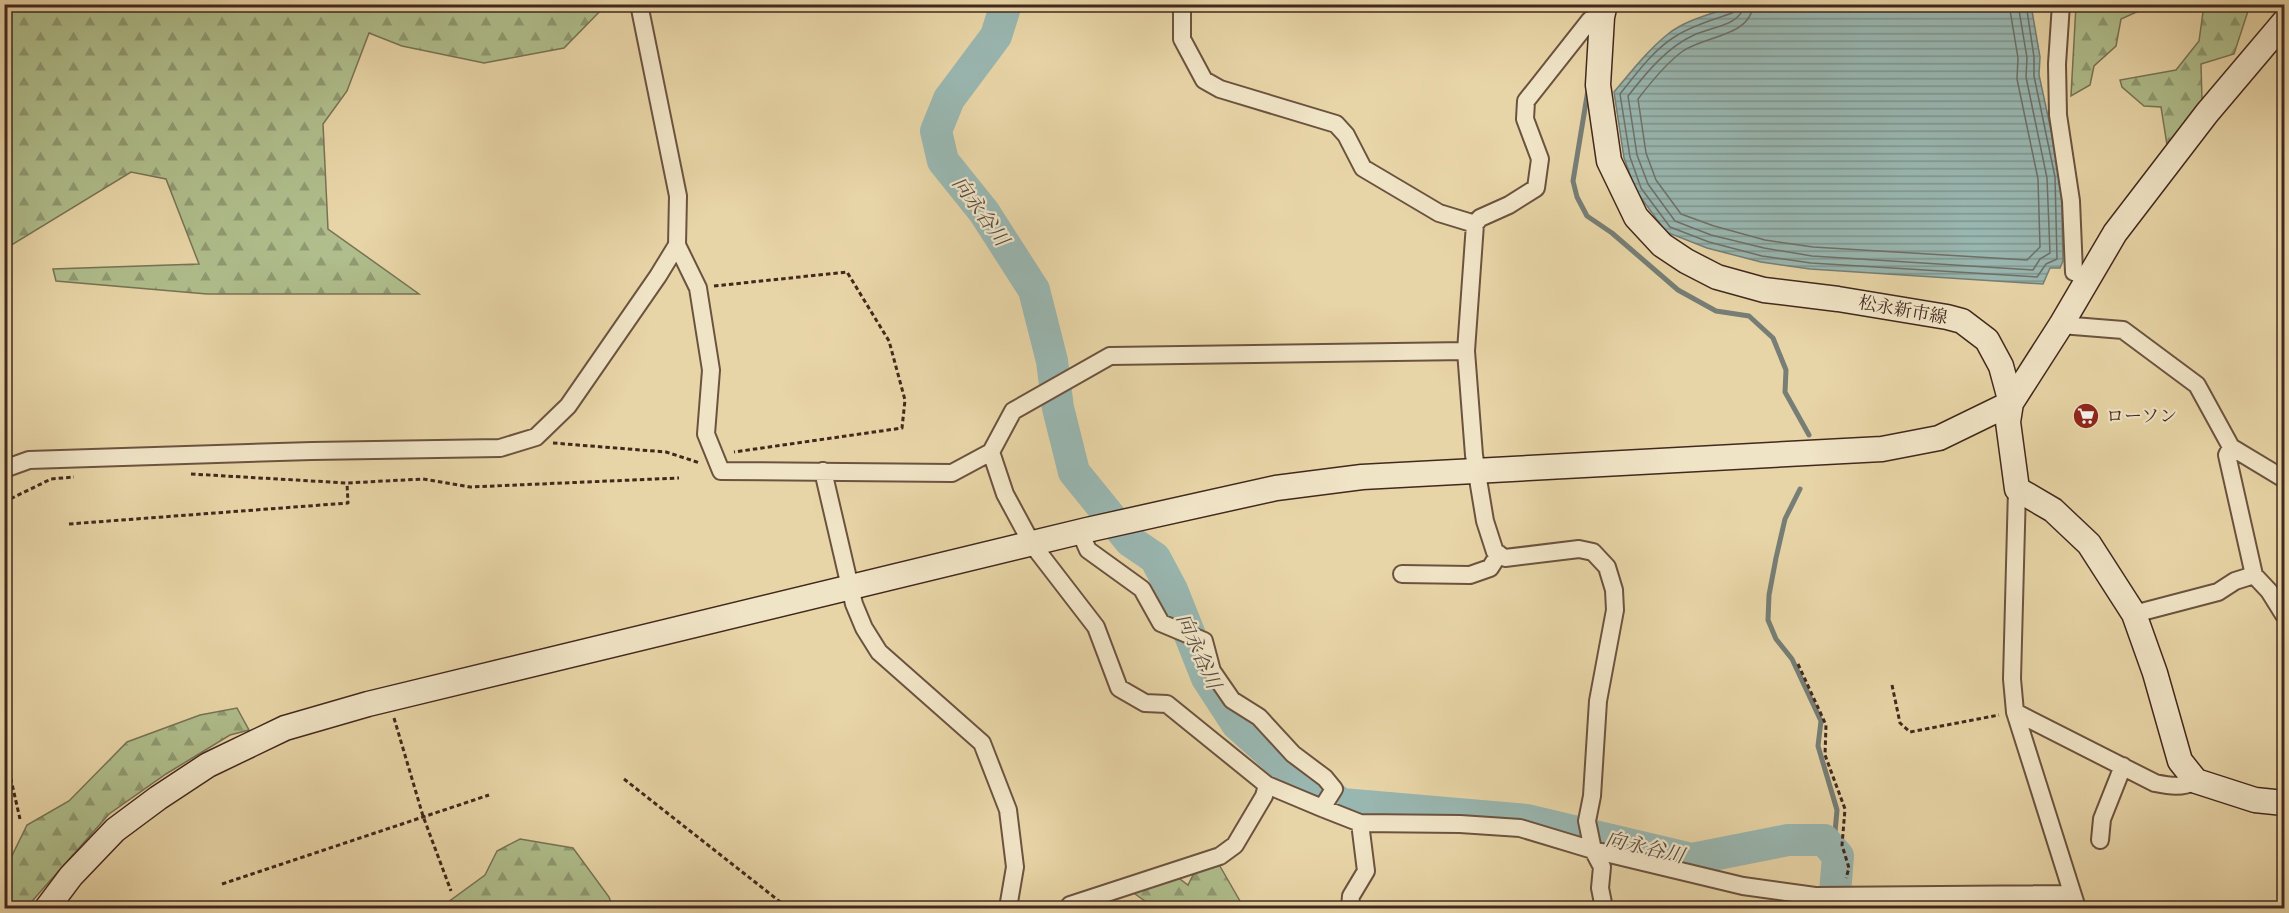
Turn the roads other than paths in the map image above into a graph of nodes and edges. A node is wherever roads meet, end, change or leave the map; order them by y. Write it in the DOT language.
graph roads {
  1 [pos="639,4"];
  2 [pos="1182,4"];
  3 [pos="2061,4"];
  4 [pos="1604,11"];
  5 [pos="2284,22"];
  6 [pos="1475,224"];
  7 [pos="677,245"];
  8 [pos="2087,278"];
  9 [pos="2061,325"];
  10 [pos="1466,351"];
  11 [pos="2011,404"];
  12 [pos="2231,447"];
  13 [pos="991,452"];
  14 [pos="4,469"];
  15 [pos="823,471"];
  16 [pos="1476,472"];
  17 [pos="2284,479"];
  18 [pos="2017,489"];
  19 [pos="1083,531"];
  20 [pos="1032,544"];
  21 [pos="1500,555"];
  22 [pos="1402,574"];
  23 [pos="2254,575"];
  24 [pos="850,586"];
  25 [pos="2134,614"];
  26 [pos="2284,615"];
  27 [pos="2015,712"];
  28 [pos="2123,766"];
  29 [pos="2196,780"];
  30 [pos="1267,785"];
  31 [pos="2284,803"];
  32 [pos="1322,808"];
  33 [pos="1360,823"];
  34 [pos="2100,840"];
  35 [pos="1593,850"];
  36 [pos="2074,901"];
  37 [pos="47,909"];
  38 [pos="1008,909"];
  39 [pos="1068,909"];
  40 [pos="1350,909"];
  41 [pos="1604,909"];
  1 -- 7 [label="street"];
  2 -- 6 [label="street"];
  3 -- 8 [label="street"];
  4 -- 6 [label="street"];
  4 -- 11 [label="street, 松永新市線"];
  5 -- 8 [label="street"];
  6 -- 10 [label="street"];
  7 -- 14 [label="street"];
  7 -- 15 [label="street"];
  8 -- 9 [label="street"];
  9 -- 11 [label="street"];
  9 -- 12 [label="street"];
  10 -- 13 [label="street"];
  10 -- 16 [label="street"];
  11 -- 16 [label="street"];
  11 -- 18 [label="street, 松永新市線"];
  12 -- 17 [label="street"];
  12 -- 23 [label="street"];
  13 -- 15 [label="street"];
  13 -- 20 [label="street"];
  15 -- 24 [label="street"];
  16 -- 19 [label="street"];
  16 -- 21 [label="street"];
  18 -- 25 [label="street"];
  18 -- 27 [label="street"];
  19 -- 20 [label="street"];
  19 -- 32 [label="street"];
  20 -- 24 [label="street"];
  20 -- 30 [label="street"];
  21 -- 22 [label="street"];
  21 -- 35 [label="street"];
  23 -- 25 [label="street"];
  23 -- 26 [label="street"];
  24 -- 37 [label="street"];
  24 -- 38 [label="street"];
  25 -- 29 [label="street"];
  27 -- 28 [label="street"];
  27 -- 36 [label="street"];
  28 -- 29 [label="street"];
  28 -- 34 [label="street"];
  29 -- 31 [label="street"];
  30 -- 32 [label="street"];
  30 -- 39 [label="street"];
  32 -- 33 [label="street"];
  33 -- 35 [label="street"];
  33 -- 40 [label="street"];
  35 -- 36 [label="street"];
  35 -- 41 [label="street"];
}
